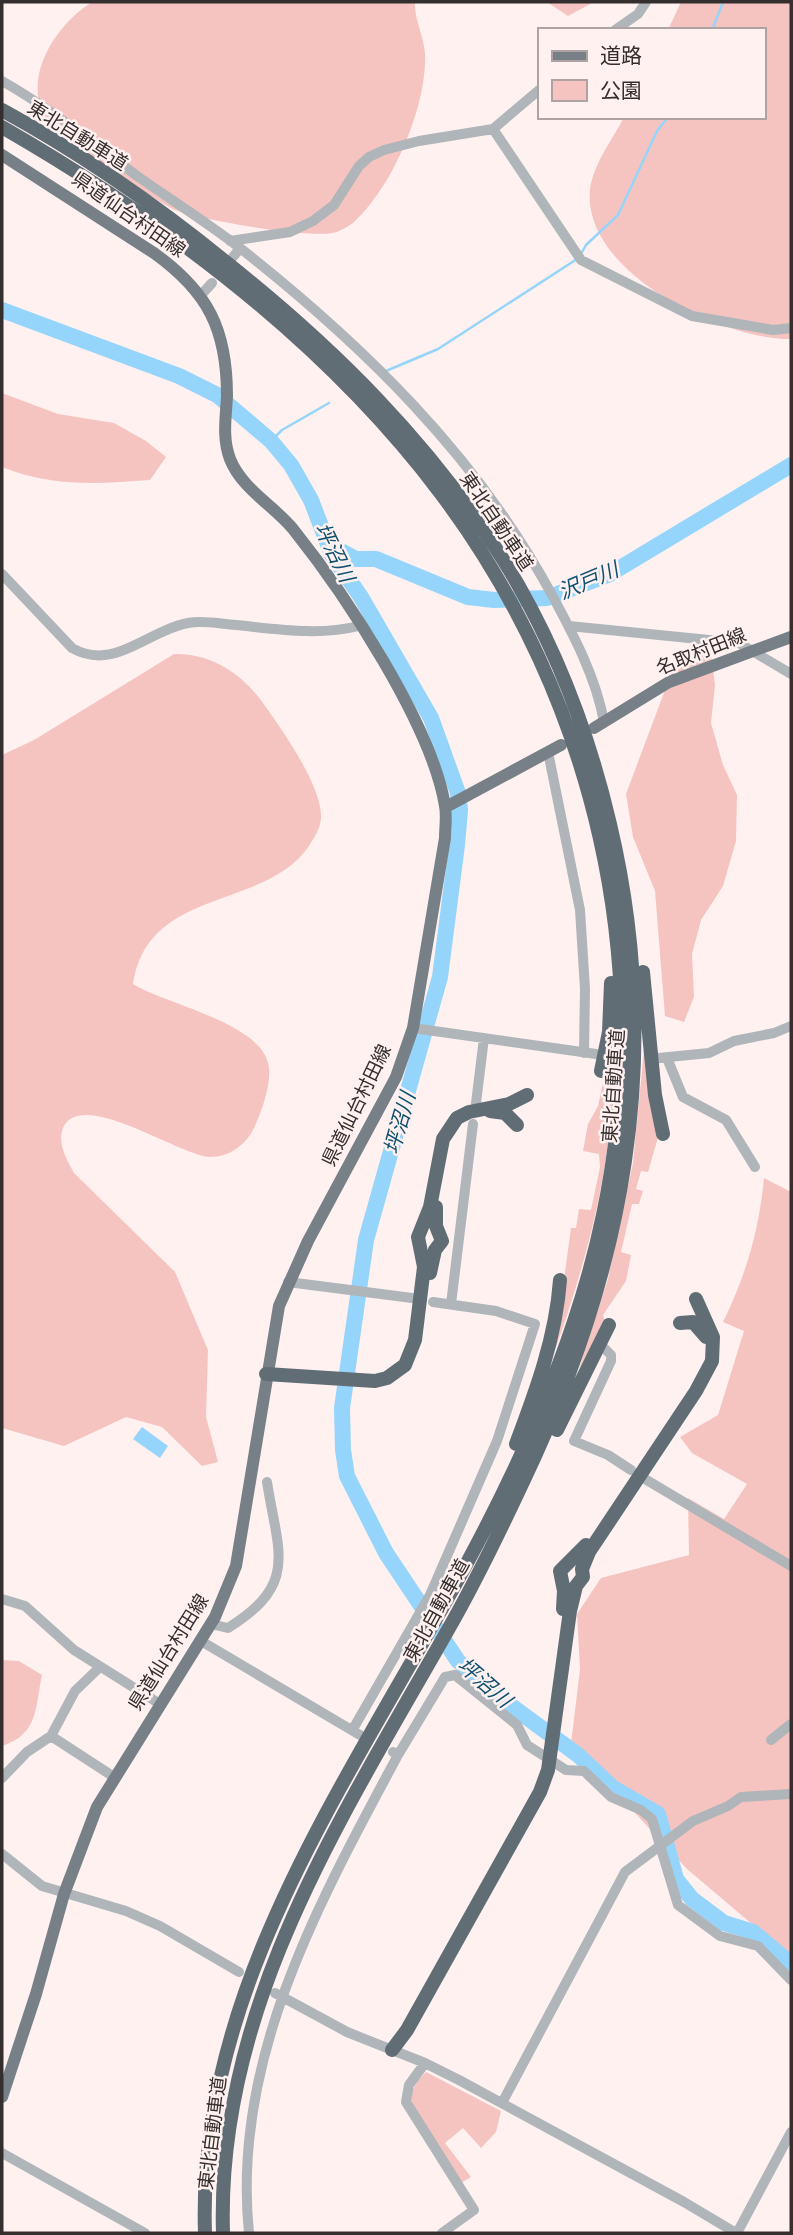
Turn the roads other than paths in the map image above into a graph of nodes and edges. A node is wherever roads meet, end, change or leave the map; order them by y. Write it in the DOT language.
graph roads {
  1 [pos="646,2"];
  2 [pos="618,28"];
  3 [pos="2,81"];
  4 [pos="538,91"];
  5 [pos="2,110"];
  6 [pos="2,127"];
  7 [pos="493,129"];
  8 [pos="2,155"];
  9 [pos="230,241"];
  10 [pos="212,283"];
  11 [pos="201,295"];
  12 [pos="791,328"];
  13 [pos="2,574"];
  14 [pos="359,626"];
  15 [pos="569,626"];
  16 [pos="791,637"];
  17 [pos="754,649"];
  18 [pos="791,674"];
  19 [pos="599,725"];
  20 [pos="561,745"];
  21 [pos="548,752"];
  22 [pos="447,806"];
  23 [pos="603,822"];
  24 [pos="791,1026"];
  25 [pos="417,1028"];
  26 [pos="484,1038"];
  27 [pos="584,1053"];
  28 [pos="596,1054"];
  29 [pos="601,1071"];
  30 [pos="527,1096"];
  31 [pos="476,1103"];
  32 [pos="473,1124"];
  33 [pos="517,1125"];
  34 [pos="663,1134"];
  35 [pos="755,1167"];
  36 [pos="559,1280"];
  37 [pos="288,1282"];
  38 [pos="412,1298"];
  39 [pos="695,1299"];
  40 [pos="433,1302"];
  41 [pos="450,1304"];
  42 [pos="680,1323"];
  43 [pos="536,1324"];
  44 [pos="610,1325"];
  45 [pos="547,1328"];
  46 [pos="604,1348"];
  47 [pos="266,1374"];
  48 [pos="364,1385"];
  49 [pos="631,1470"];
  50 [pos="645,1479"];
  51 [pos="267,1482"];
  52 [pos="791,1566"];
  53 [pos="2,1599"];
  54 [pos="443,1605"];
  55 [pos="460,1608"];
  56 [pos="211,1624"];
  57 [pos="201,1641"];
  58 [pos="100,1667"];
  59 [pos="160,1704"];
  60 [pos="791,1724"];
  61 [pos="553,1726"];
  62 [pos="51,1736"];
  63 [pos="771,1740"];
  64 [pos="114,1777"];
  65 [pos="2,1778"];
  66 [pos="791,1794"];
  67 [pos="663,1842"];
  68 [pos="2,1854"];
  69 [pos="64,1894"];
  70 [pos="239,1972"];
  71 [pos="791,1980"];
  72 [pos="279,1995"];
  73 [pos="392,2050"];
  74 [pos="425,2063"];
  75 [pos="2,2097"];
  76 [pos="502,2103"];
  77 [pos="791,2132"];
  78 [pos="2,2153"];
  79 [pos="145,2233"];
  80 [pos="205,2233"];
  81 [pos="223,2233"];
  82 [pos="249,2233"];
  83 [pos="442,2233"];
  84 [pos="736,2233"];
  1 -- 2 [label="street"];
  3 -- 9 [label="street"];
  4 -- 7 [label="street"];
  5 -- 23 [label="highway, 東北自動車道"];
  6 -- 23 [label="highway, 東北自動車道"];
  7 -- 9 [label="street"];
  7 -- 12 [label="street"];
  8 -- 11 [label="main road, 県道仙台村田線"];
  9 -- 15 [label="street"];
  10 -- 11 [label="street"];
  11 -- 14 [label="main road, 県道仙台村田線"];
  13 -- 14 [label="street"];
  14 -- 22 [label="main road, 県道仙台村田線"];
  15 -- 17 [label="street"];
  15 -- 19 [label="street"];
  16 -- 17 [label="main road, 名取村田線"];
  17 -- 18 [label="street"];
  17 -- 19 [label="main road, 名取村田線"];
  20 -- 21 [label="main road"];
  21 -- 22 [label="main road"];
  21 -- 27 [label="street"];
  22 -- 25 [label="main road, 県道仙台村田線"];
  23 -- 29 [label="highway"];
  23 -- 34 [label="highway"];
  23 -- 54 [label="highway, 東北自動車道"];
  23 -- 55 [label="highway, 東北自動車道"];
  24 -- 35 [label="street"];
  25 -- 26 [label="street"];
  25 -- 37 [label="main road, 県道仙台村田線"];
  26 -- 27 [label="street"];
  26 -- 31 [label="street"];
  27 -- 28 [label="street"];
  30 -- 48 [label="highway"];
  32 -- 41 [label="street"];
  33 -- 48 [label="highway"];
  36 -- 54 [label="highway"];
  37 -- 38 [label="street"];
  37 -- 47 [label="main road, 県道仙台村田線"];
  39 -- 61 [label="highway"];
  40 -- 41 [label="street"];
  41 -- 43 [label="street"];
  42 -- 61 [label="highway"];
  43 -- 45 [label="street"];
  43 -- 57 [label="street"];
  44 -- 55 [label="highway"];
  46 -- 49 [label="street"];
  47 -- 48 [label="highway"];
  47 -- 56 [label="main road, 県道仙台村田線"];
  50 -- 52 [label="street"];
  51 -- 56 [label="street"];
  53 -- 58 [label="street"];
  54 -- 80 [label="highway, 東北自動車道"];
  55 -- 81 [label="highway, 東北自動車道"];
  56 -- 57 [label="main road, 県道仙台村田線"];
  57 -- 59 [label="main road, 県道仙台村田線"];
  58 -- 59 [label="street"];
  58 -- 62 [label="street"];
  59 -- 64 [label="main road, 県道仙台村田線"];
  60 -- 63 [label="street"];
  61 -- 73 [label="highway"];
  62 -- 64 [label="street"];
  62 -- 65 [label="street"];
  64 -- 69 [label="main road, 県道仙台村田線"];
  66 -- 67 [label="street"];
  67 -- 71 [label="street"];
  67 -- 72 [label="street"];
  67 -- 76 [label="street"];
  68 -- 69 [label="street"];
  69 -- 70 [label="street"];
  69 -- 75 [label="main road, 県道仙台村田線"];
  72 -- 73 [label="street"];
  72 -- 82 [label="street"];
  73 -- 74 [label="street"];
  74 -- 76 [label="street"];
  74 -- 83 [label="street"];
  76 -- 84 [label="street"];
  77 -- 84 [label="street"];
  78 -- 79 [label="street"];
}
